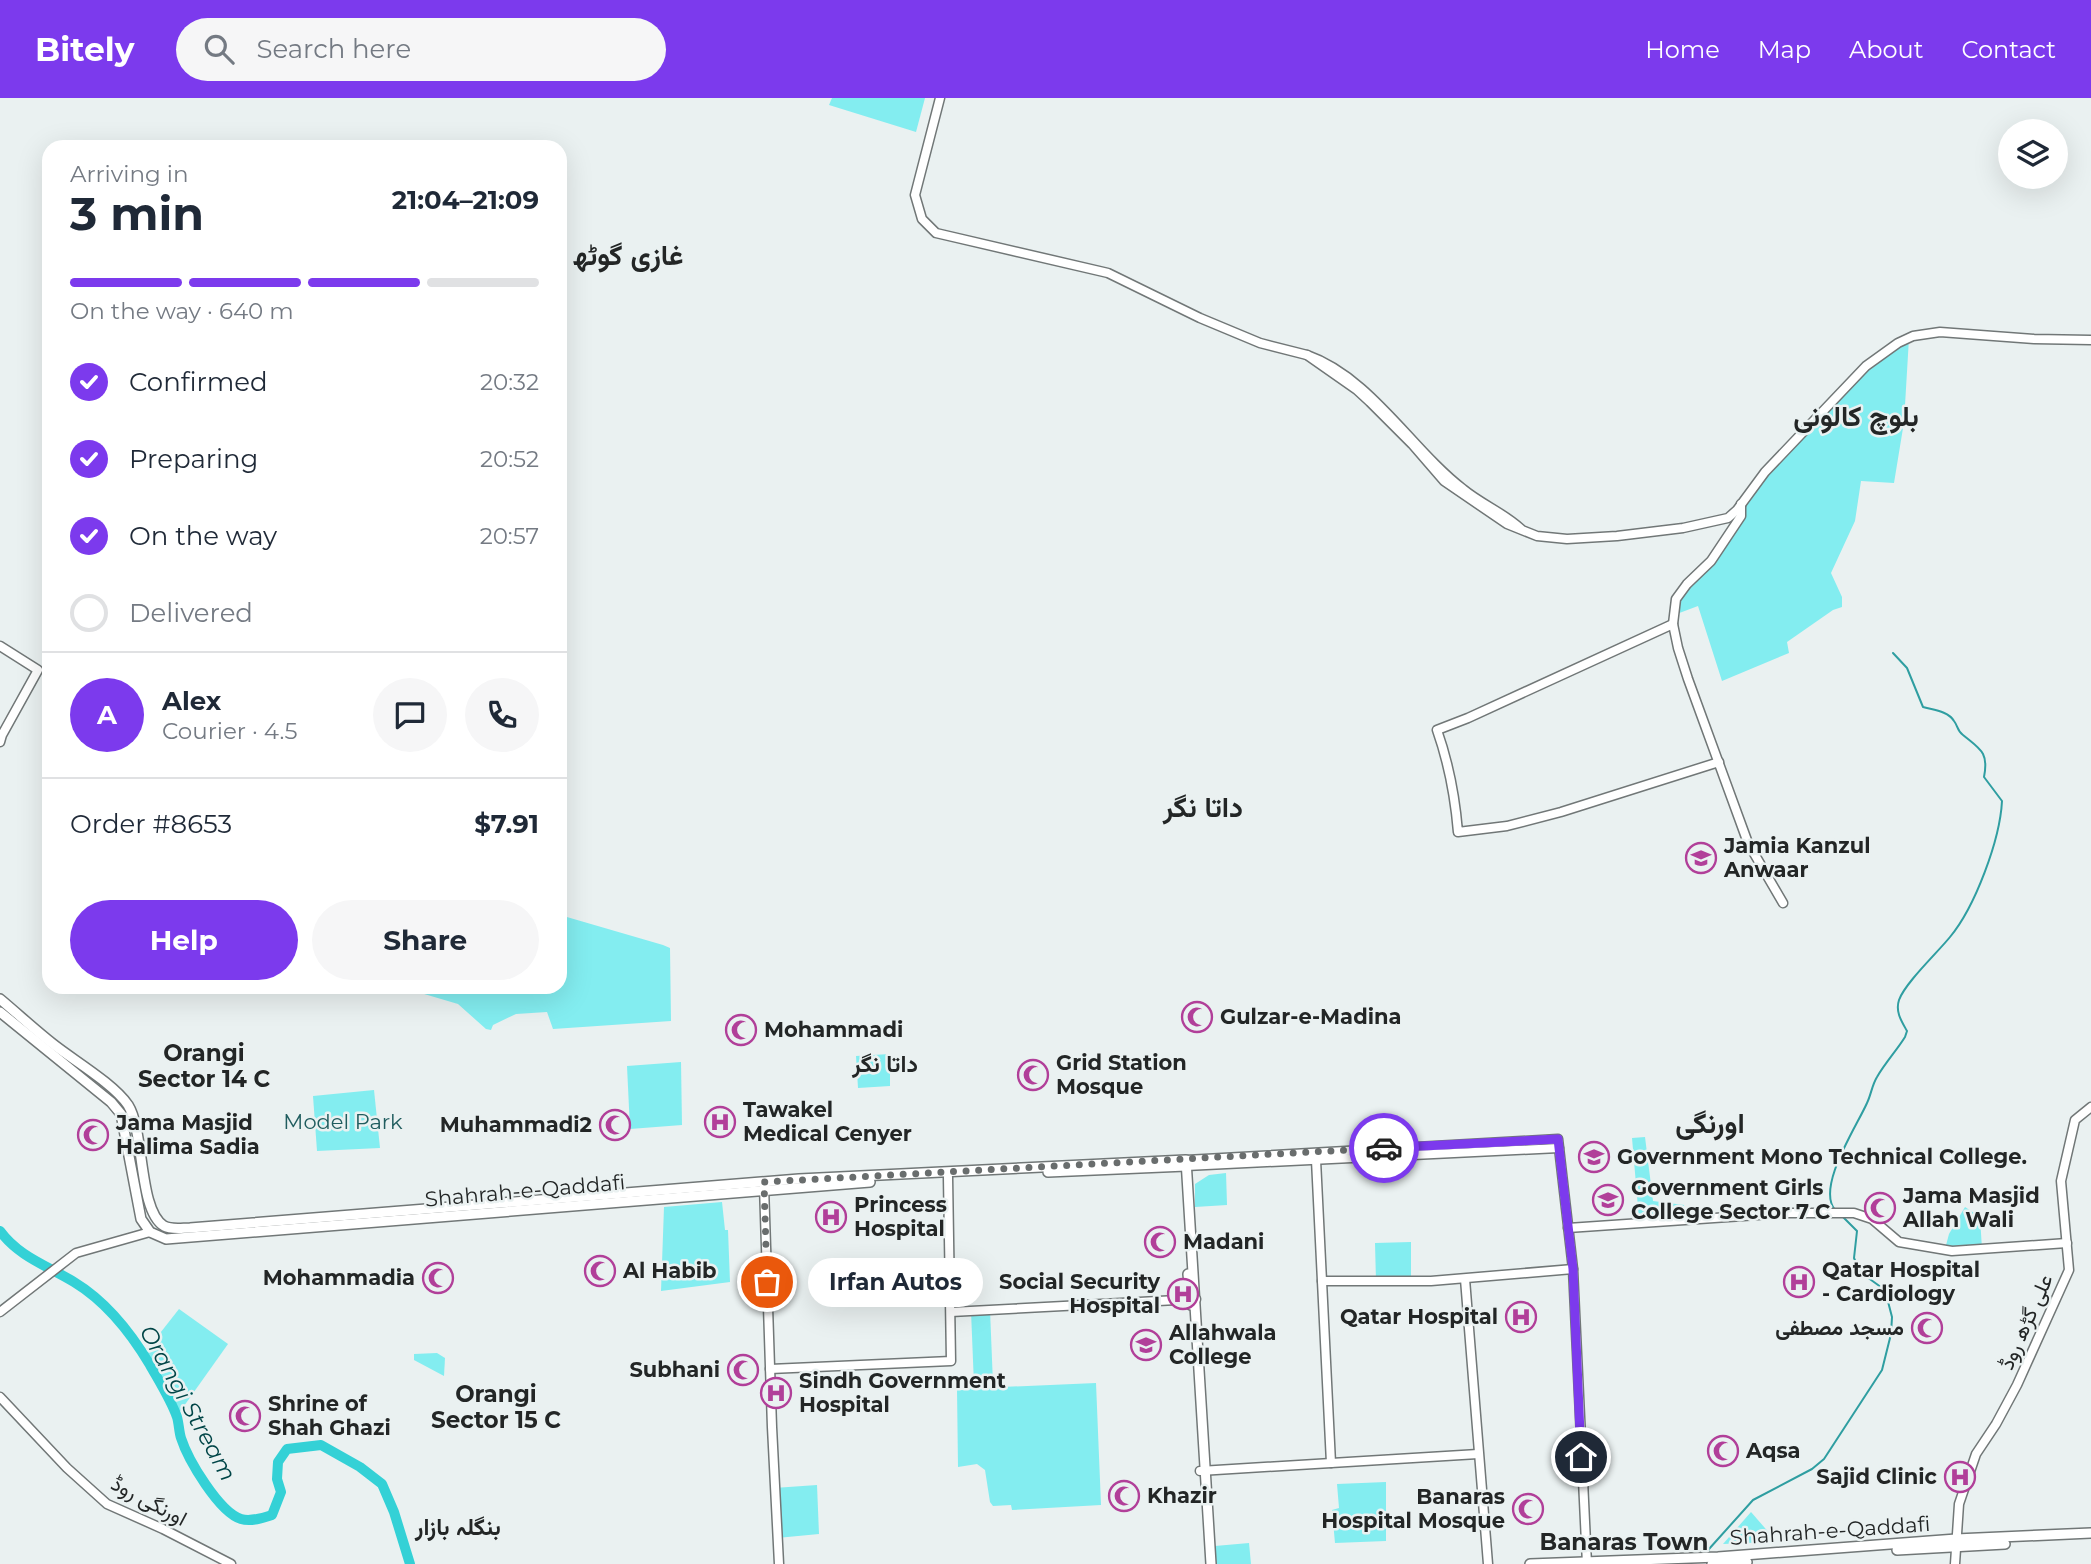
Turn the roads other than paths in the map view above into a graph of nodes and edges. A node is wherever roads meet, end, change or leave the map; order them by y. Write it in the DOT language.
graph roads {
  1 [pos="940,98"];
  2 [pos="2091,340"];
  3 [pos="1741,504"];
  4 [pos="1673,624"];
  5 [pos="0,646"];
  6 [pos="0,742"];
  7 [pos="1719,762"];
  8 [pos="1783,903"];
  9 [pos="0,999"];
  10 [pos="0,1012"];
  11 [pos="2091,1107"];
  12 [pos="1559,1144"];
  13 [pos="1316,1160"];
  14 [pos="1184,1163"];
  15 [pos="948,1177"];
  16 [pos="764,1186"];
  17 [pos="273,1225"];
  18 [pos="1568,1228"];
  19 [pos="150,1232"];
  20 [pos="2067,1243"];
  21 [pos="1573,1269"];
  22 [pos="1465,1279"];
  23 [pos="1322,1281"];
  24 [pos="1193,1299"];
  25 [pos="0,1312"];
  26 [pos="951,1312"];
  27 [pos="770,1369"];
  28 [pos="0,1398"];
  29 [pos="1478,1454"];
  30 [pos="1331,1463"];
  31 [pos="1203,1471"];
  32 [pos="2091,1533"];
  33 [pos="2091,1539"];
  34 [pos="1956,1543"];
  35 [pos="1716,1562"];
  36 [pos="1587,1563"];
  37 [pos="230,1564"];
  38 [pos="779,1564"];
  39 [pos="1206,1564"];
  40 [pos="1211,1564"];
  41 [pos="1488,1564"];
  42 [pos="1530,1564"];
  43 [pos="1955,1564"];
  1 -- 3 [label="street"];
  2 -- 3 [label="street"];
  3 -- 4 [label="street"];
  4 -- 7 [label="street"];
  4 -- 7 [label="street"];
  5 -- 6 [label="street"];
  7 -- 8 [label="street"];
  9 -- 17 [label="main road, Shahrah-e-Qaddafi"];
  10 -- 19 [label="main road"];
  11 -- 20 [label="street, علی گڑھ روڈ"];
  12 -- 13 [label="street"];
  12 -- 14 [label="street"];
  12 -- 18 [label="street"];
  13 -- 14 [label="street"];
  13 -- 23 [label="street"];
  14 -- 15 [label="main road, Shahrah-e-Qaddafi"];
  14 -- 16 [label="main road, Shahrah-e-Qaddafi"];
  14 -- 24 [label="main road"];
  15 -- 16 [label="main road, Shahrah-e-Qaddafi"];
  15 -- 26 [label="street"];
  16 -- 17 [label="main road, Shahrah-e-Qaddafi"];
  16 -- 27 [label="street"];
  17 -- 19 [label="main road, Shahrah-e-Qaddafi"];
  18 -- 20 [label="street"];
  18 -- 21 [label="street"];
  19 -- 25 [label="street"];
  20 -- 34 [label="street, علی گڑھ روڈ"];
  21 -- 22 [label="street"];
  21 -- 36 [label="street"];
  22 -- 23 [label="street"];
  22 -- 29 [label="street"];
  23 -- 30 [label="street"];
  24 -- 26 [label="street"];
  24 -- 31 [label="main road"];
  26 -- 27 [label="street"];
  27 -- 38 [label="street"];
  28 -- 37 [label="street, اورنگی روڈ"];
  29 -- 30 [label="street"];
  29 -- 41 [label="street"];
  30 -- 31 [label="street"];
  31 -- 39 [label="main road"];
  31 -- 40 [label="main road"];
  32 -- 34 [label="main road, Shahrah-e-Qaddafi"];
  33 -- 34 [label="main road, Shahrah-e-Qaddafi"];
  34 -- 35 [label="main road, Shahrah-e-Qaddafi"];
  34 -- 43 [label="street, علی گڑھ روڈ"];
  35 -- 36 [label="main road, Shahrah-e-Qaddafi"];
  36 -- 42 [label="main road, Shahrah-e-Qaddafi"];
}
